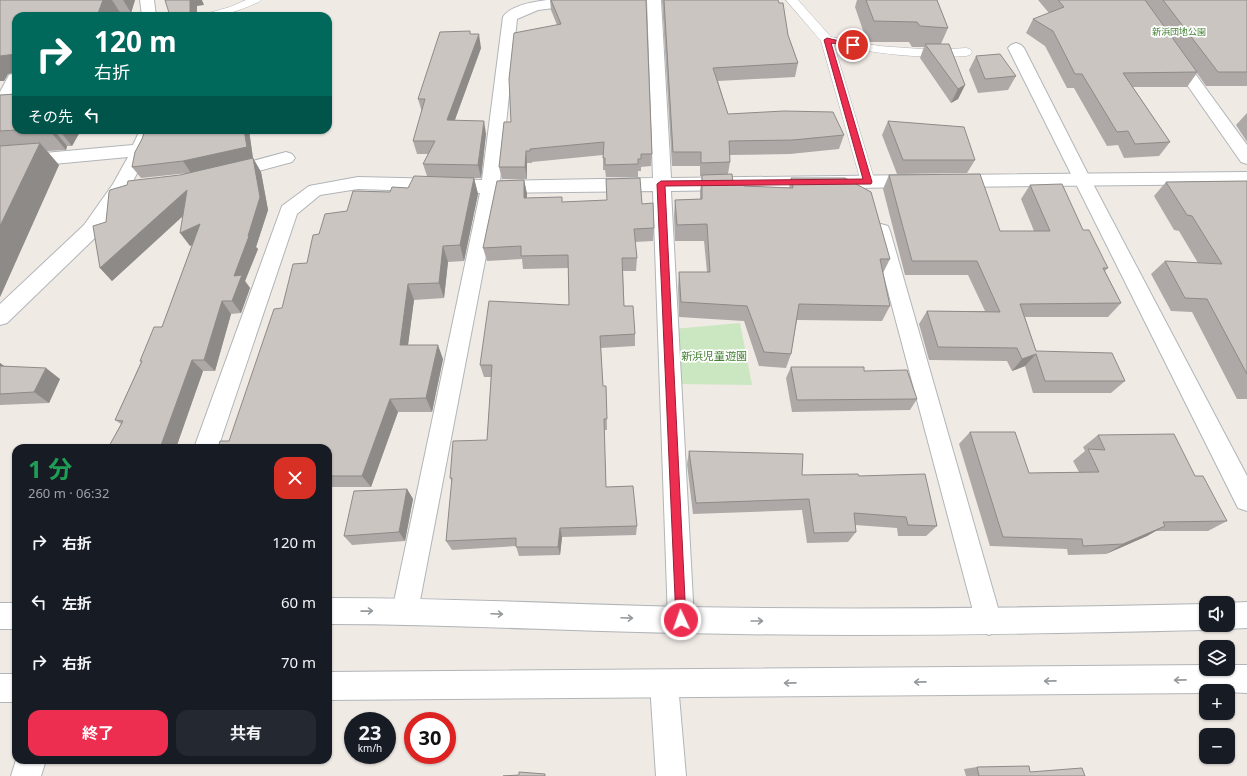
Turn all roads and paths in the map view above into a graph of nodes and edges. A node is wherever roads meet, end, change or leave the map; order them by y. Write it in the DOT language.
graph roads {
  1 [pos="146,0"];
  2 [pos="255,0"];
  3 [pos="586,0"];
  4 [pos="654,0"];
  5 [pos="797,3"];
  6 [pos="148,12"];
  7 [pos="223,12"];
  8 [pos="827,40"];
  9 [pos="1166,44"];
  10 [pos="1016,48"];
  11 [pos="966,52"];
  12 [pos="10,79"];
  13 [pos="0,109"];
  14 [pos="146,134"];
  15 [pos="140,150"];
  16 [pos="286,158"];
  17 [pos="1247,158"];
  18 [pos="0,163"];
  19 [pos="214,177"];
  20 [pos="1247,178"];
  21 [pos="1082,180"];
  22 [pos="868,182"];
  23 [pos="661,184"];
  24 [pos="142,186"];
  25 [pos="121,187"];
  26 [pos="490,187"];
  27 [pos="0,317"];
  28 [pos="207,444"];
  29 [pos="1247,500"];
  30 [pos="332,611"];
  31 [pos="405,611"];
  32 [pos="1247,615"];
  33 [pos="0,616"];
  34 [pos="12,616"];
  35 [pos="1199,616"];
  36 [pos="1235,616"];
  37 [pos="681,620"];
  38 [pos="989,622"];
  39 [pos="1247,679"];
  40 [pos="664,684"];
  41 [pos="332,686"];
  42 [pos="0,688"];
  43 [pos="12,688"];
  44 [pos="30,764"];
  45 [pos="26,776"];
  46 [pos="671,776"];
  1 -- 6 [label="street"];
  2 -- 7 [label="lane"];
  3 -- 26 [label="street"];
  4 -- 23 [label="street"];
  5 -- 8 [label="lane"];
  8 -- 11 [label="lane"];
  8 -- 22 [label="lane"];
  9 -- 17 [label="street"];
  10 -- 21 [label="street"];
  12 -- 13 [label="street"];
  14 -- 15 [label="street"];
  15 -- 18 [label="street"];
  15 -- 25 [label="street"];
  16 -- 19 [label="street"];
  20 -- 21 [label="street"];
  21 -- 22 [label="street"];
  21 -- 29 [label="street"];
  22 -- 23 [label="street"];
  22 -- 38 [label="street"];
  23 -- 26 [label="street"];
  23 -- 37 [label="street"];
  24 -- 25 [label="street"];
  25 -- 27 [label="street"];
  26 -- 28 [label="street"];
  26 -- 31 [label="street"];
  30 -- 31 [label="street, one-way"];
  31 -- 37 [label="street, one-way"];
  32 -- 36 [label="street"];
  33 -- 34 [label="street"];
  35 -- 38 [label="street"];
  37 -- 38 [label="street, one-way"];
  39 -- 40 [label="street, one-way"];
  40 -- 41 [label="street"];
  40 -- 46 [label="street"];
  42 -- 43 [label="street"];
  44 -- 45 [label="street"];
}
